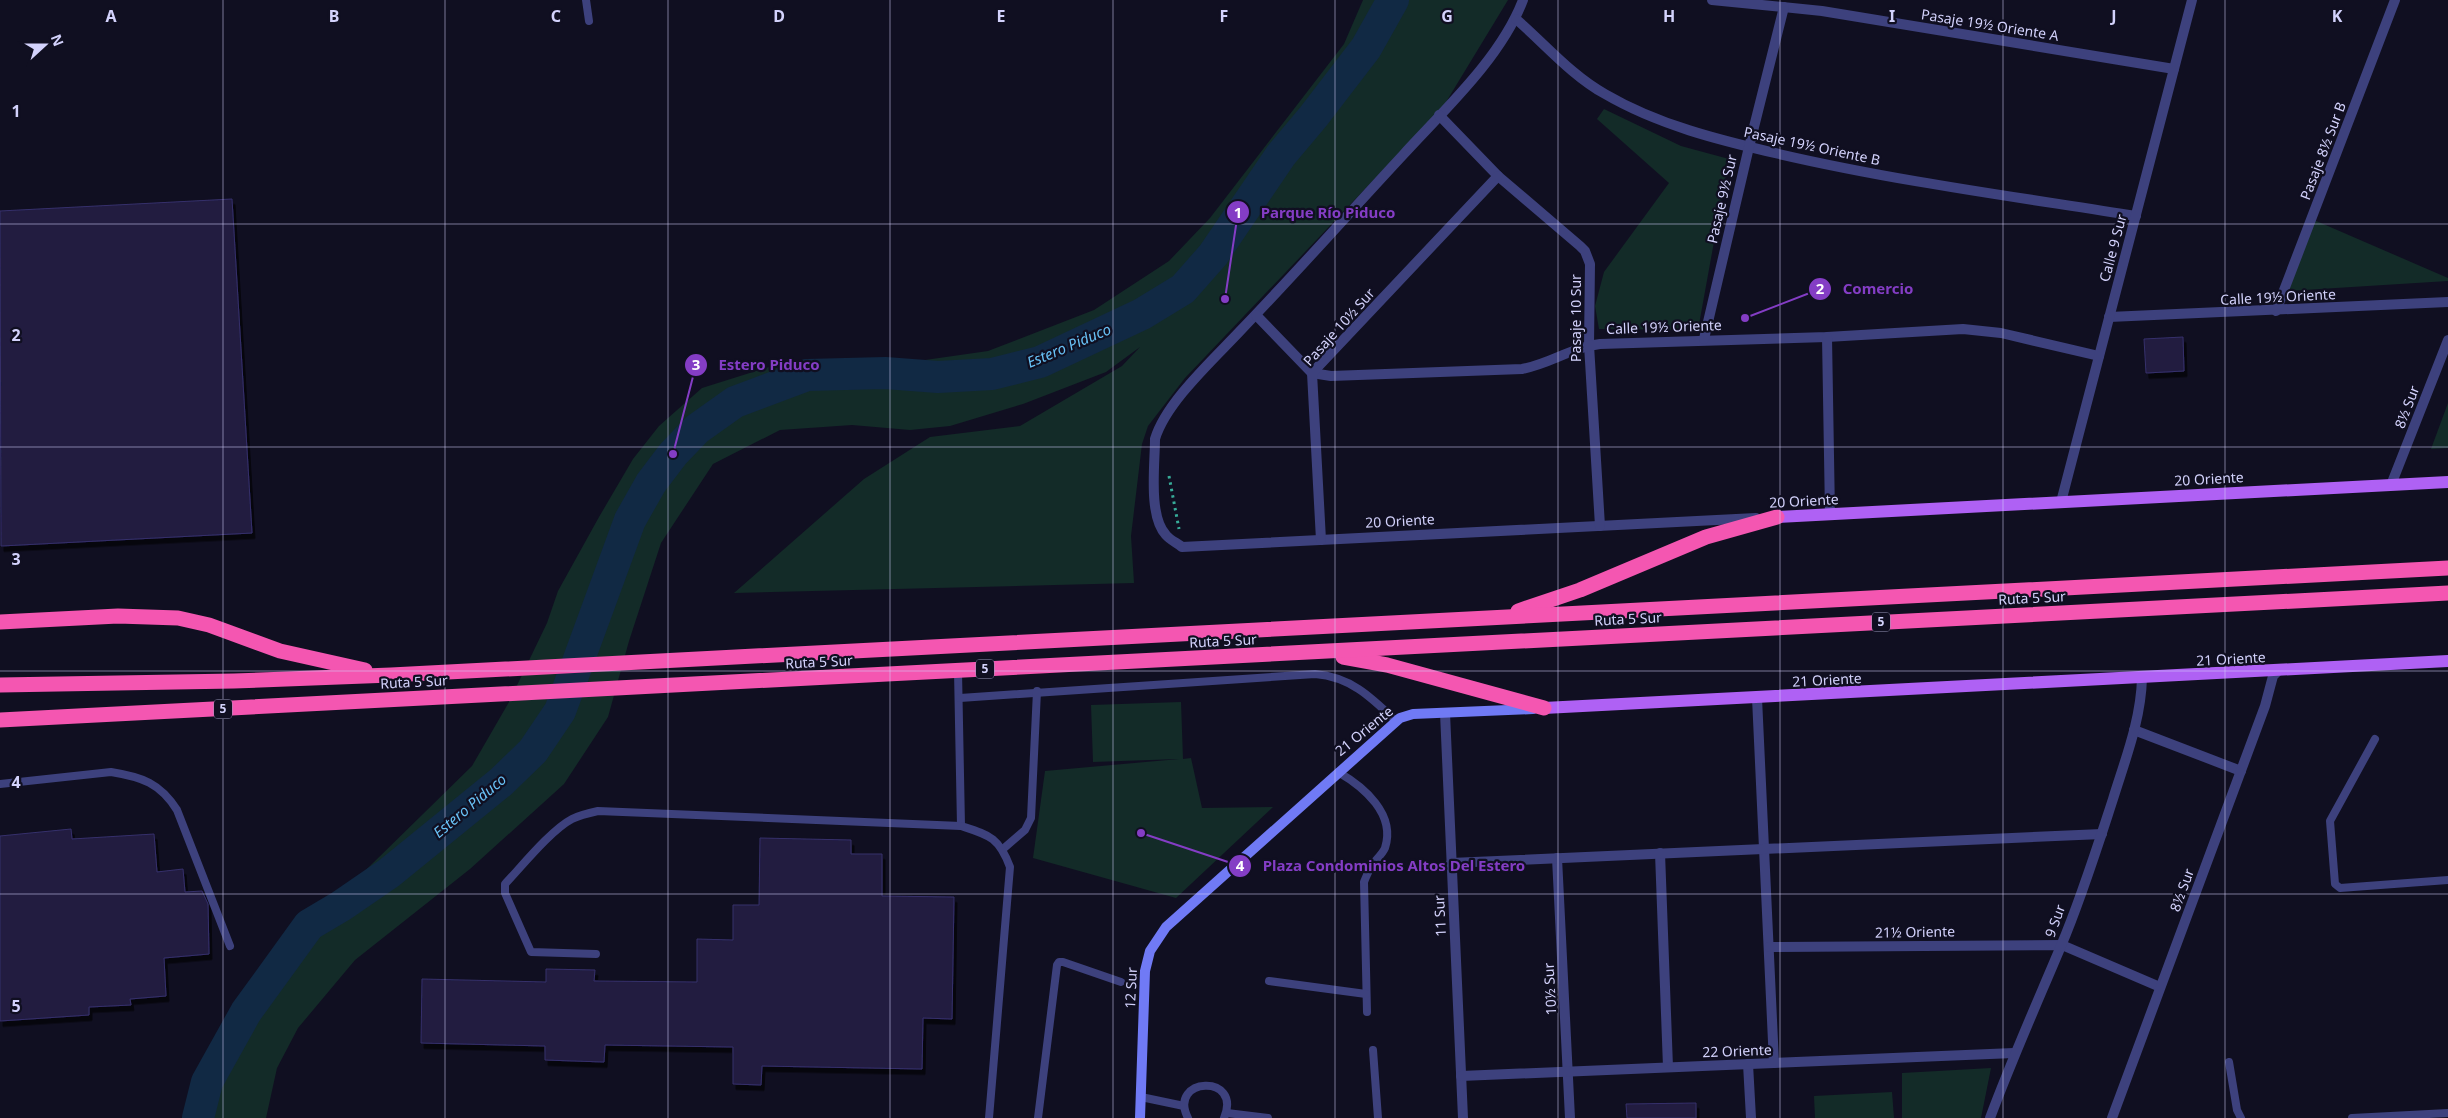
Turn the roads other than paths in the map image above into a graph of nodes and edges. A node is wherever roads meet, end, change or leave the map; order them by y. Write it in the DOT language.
graph roads {
  1 [pos="586,0"];
  2 [pos="1523,0"];
  3 [pos="1712,0"];
  4 [pos="2192,0"];
  5 [pos="2395,0"];
  6 [pos="1784,7"];
  7 [pos="1516,19"];
  8 [pos="589,21"];
  9 [pos="2174,69"];
  10 [pos="1439,115"];
  11 [pos="1748,146"];
  12 [pos="1498,176"];
  13 [pos="2136,216"];
  14 [pos="2448,302"];
  15 [pos="2276,311"];
  16 [pos="1256,315"];
  17 [pos="2109,317"];
  18 [pos="1827,337"];
  19 [pos="1704,339"];
  20 [pos="2448,340"];
  21 [pos="1589,345"];
  22 [pos="2099,356"];
  23 [pos="1312,373"];
  24 [pos="2448,482"];
  25 [pos="2391,485"];
  26 [pos="2061,502"];
  27 [pos="1830,514"];
  28 [pos="1777,517"];
  29 [pos="1600,526"];
  30 [pos="1321,540"];
  31 [pos="2448,568"];
  32 [pos="2448,593"];
  33 [pos="1495,617"];
  34 [pos="0,622"];
  35 [pos="1314,652"];
  36 [pos="2448,662"];
  37 [pos="958,671"];
  38 [pos="2277,672"];
  39 [pos="391,675"];
  40 [pos="2142,678"];
  41 [pos="0,685"];
  42 [pos="1037,691"];
  43 [pos="960,698"];
  44 [pos="1757,698"];
  45 [pos="1544,708"];
  46 [pos="1445,714"];
  47 [pos="34,718"];
  48 [pos="0,720"];
  49 [pos="1396,721"];
  50 [pos="0,725"];
  51 [pos="2134,730"];
  52 [pos="2375,739"];
  53 [pos="2241,771"];
  54 [pos="1338,772"];
  55 [pos="0,784"];
  56 [pos="961,826"];
  57 [pos="2102,834"];
  58 [pos="1257,847"];
  59 [pos="1764,848"];
  60 [pos="1003,849"];
  61 [pos="1660,853"];
  62 [pos="1557,858"];
  63 [pos="1451,863"];
  64 [pos="2448,880"];
  65 [pos="2062,944"];
  66 [pos="230,946"];
  67 [pos="1769,948"];
  68 [pos="596,954"];
  69 [pos="1269,981"];
  70 [pos="1121,982"];
  71 [pos="2160,987"];
  72 [pos="1366,994"];
  73 [pos="1367,1012"];
  74 [pos="1373,1050"];
  75 [pos="2014,1052"];
  76 [pos="2229,1062"];
  77 [pos="1774,1063"];
  78 [pos="1748,1064"];
  79 [pos="1668,1067"];
  80 [pos="1568,1072"];
  81 [pos="1461,1076"];
  82 [pos="1141,1097"];
  83 [pos="1184,1106"];
  84 [pos="2448,1113"];
  85 [pos="1226,1115"];
  86 [pos="989,1118"];
  87 [pos="1038,1118"];
  88 [pos="1140,1118"];
  89 [pos="1188,1118"];
  90 [pos="1268,1118"];
  91 [pos="1378,1118"];
  92 [pos="1463,1118"];
  93 [pos="1570,1118"];
  94 [pos="1751,1118"];
  95 [pos="1990,1118"];
  96 [pos="2112,1118"];
  97 [pos="2240,1118"];
  98 [pos="2352,1118"];
  1 -- 8 [label="lane"];
  2 -- 7 [label="street"];
  3 -- 6 [label="street, Pasaje 19½ Oriente A"];
  4 -- 9 [label="street, Calle 9 Sur"];
  5 -- 15 [label="street, Pasaje 8½ Sur B"];
  6 -- 9 [label="street, Pasaje 19½ Oriente A"];
  6 -- 11 [label="street, Pasaje 9½ Sur"];
  7 -- 10 [label="street"];
  7 -- 11 [label="street, Pasaje 19½ Oriente B"];
  9 -- 13 [label="street, Calle 9 Sur"];
  10 -- 12 [label="street, Pasaje 10 Sur"];
  10 -- 16 [label="street"];
  11 -- 13 [label="street, Pasaje 19½ Oriente B"];
  11 -- 19 [label="street, Pasaje 9½ Sur"];
  12 -- 21 [label="street, Pasaje 10 Sur"];
  12 -- 23 [label="street, Pasaje 10½ Sur"];
  13 -- 17 [label="street, Calle 9 Sur"];
  14 -- 15 [label="street, Calle 19½ Oriente"];
  15 -- 17 [label="street, Calle 19½ Oriente"];
  16 -- 23 [label="street"];
  16 -- 30 [label="street, 20 Oriente"];
  17 -- 22 [label="street, Calle 9 Sur"];
  18 -- 19 [label="street, Calle 19½ Oriente"];
  18 -- 22 [label="street, Calle 19½ Oriente"];
  18 -- 27 [label="street"];
  19 -- 21 [label="street, Calle 19½ Oriente"];
  20 -- 25 [label="street, 8½ Sur"];
  21 -- 23 [label="street, Calle 19½ Oriente"];
  21 -- 29 [label="street, Pasaje 10 Sur"];
  22 -- 26 [label="street, Calle 9 Sur"];
  23 -- 30 [label="street, Pasaje 10½ Sur"];
  24 -- 25 [label="main road, 20 Oriente"];
  25 -- 26 [label="main road, 20 Oriente"];
  26 -- 27 [label="main road, 20 Oriente"];
  27 -- 28 [label="main road, 20 Oriente"];
  28 -- 29 [label="street, 20 Oriente"];
  28 -- 33 [label="highway"];
  29 -- 30 [label="street, 20 Oriente"];
  31 -- 33 [label="highway, Ruta 5 Sur / 5"];
  32 -- 35 [label="highway, Ruta 5 Sur / 5"];
  33 -- 39 [label="highway, Ruta 5 Sur / 5"];
  34 -- 39 [label="highway"];
  35 -- 37 [label="highway, Ruta 5 Sur / 5"];
  35 -- 45 [label="highway"];
  36 -- 38 [label="main road, 21 Oriente"];
  37 -- 43 [label="lane"];
  37 -- 47 [label="highway, Ruta 5 Sur / 5"];
  38 -- 40 [label="main road, 21 Oriente"];
  38 -- 53 [label="street, 8½ Sur"];
  39 -- 41 [label="highway, Ruta 5 Sur / 5"];
  40 -- 44 [label="main road, 21 Oriente"];
  40 -- 51 [label="street, 9 Sur"];
  42 -- 43 [label="lane"];
  42 -- 49 [label="lane"];
  42 -- 60 [label="lane"];
  43 -- 56 [label="lane"];
  44 -- 45 [label="main road, 21 Oriente"];
  44 -- 59 [label="street"];
  45 -- 46 [label="street, 21 Oriente"];
  46 -- 49 [label="street, 21 Oriente"];
  46 -- 63 [label="street, 11 Sur"];
  47 -- 48 [label="highway, Ruta 5 Sur / 5"];
  47 -- 50 [label="highway"];
  49 -- 54 [label="street, 21 Oriente"];
  51 -- 53 [label="street"];
  51 -- 57 [label="street, 9 Sur"];
  52 -- 64 [label="lane"];
  53 -- 71 [label="street, 8½ Sur"];
  54 -- 58 [label="street, 21 Oriente"];
  54 -- 72 [label="lane"];
  55 -- 66 [label="lane"];
  56 -- 60 [label="lane"];
  56 -- 68 [label="lane"];
  57 -- 59 [label="street"];
  57 -- 65 [label="street, 9 Sur"];
  58 -- 82 [label="street, 12 Sur"];
  59 -- 61 [label="street"];
  59 -- 67 [label="street"];
  60 -- 86 [label="lane"];
  61 -- 62 [label="street"];
  61 -- 79 [label="street"];
  62 -- 63 [label="street"];
  62 -- 80 [label="street, 10½ Sur"];
  63 -- 81 [label="street, 11 Sur"];
  65 -- 67 [label="street, 21½ Oriente"];
  65 -- 71 [label="street"];
  65 -- 75 [label="street, 9 Sur"];
  67 -- 77 [label="street"];
  69 -- 72 [label="lane"];
  70 -- 87 [label="lane"];
  71 -- 96 [label="street, 8½ Sur"];
  72 -- 73 [label="lane"];
  74 -- 91 [label="lane"];
  75 -- 77 [label="street, 22 Oriente"];
  75 -- 95 [label="street, 9 Sur"];
  76 -- 97 [label="lane"];
  77 -- 78 [label="street, 22 Oriente"];
  78 -- 79 [label="street, 22 Oriente"];
  78 -- 94 [label="street"];
  79 -- 80 [label="street, 22 Oriente"];
  80 -- 81 [label="street, 22 Oriente"];
  80 -- 93 [label="street, 10½ Sur"];
  81 -- 92 [label="street, 11 Sur"];
  82 -- 83 [label="lane"];
  82 -- 88 [label="street, 12 Sur"];
  83 -- 85 [label="lane"];
  83 -- 89 [label="lane"];
  84 -- 98 [label="lane"];
  85 -- 90 [label="lane"];
}
